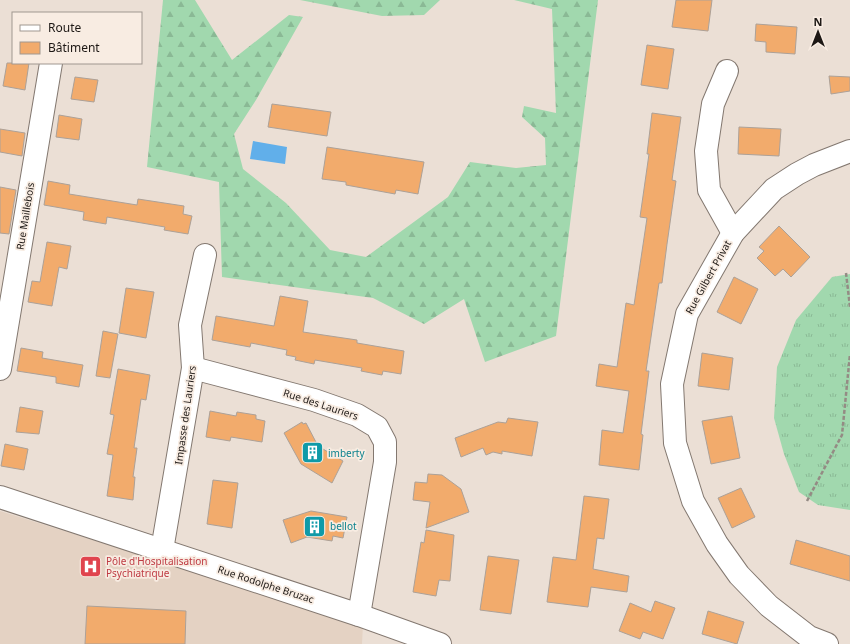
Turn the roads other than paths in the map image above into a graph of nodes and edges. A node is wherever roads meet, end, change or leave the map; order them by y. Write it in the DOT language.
graph roads {
  1 [pos="51,64"];
  2 [pos="727,71"];
  3 [pos="850,151"];
  4 [pos="733,233"];
  5 [pos="205,256"];
  6 [pos="193,368"];
  7 [pos="0,369"];
  8 [pos="0,497"];
  9 [pos="162,550"];
  10 [pos="359,615"];
  11 [pos="440,644"];
  12 [pos="827,644"];
  1 -- 7 [label="street, Rue Maillebois"];
  2 -- 4 [label="street, Rue Gilbert Privat"];
  3 -- 4 [label="street, Rue Gilbert Privat"];
  4 -- 12 [label="street, Rue Gilbert Privat"];
  5 -- 6 [label="street, Impasse des Lauriers"];
  6 -- 9 [label="street, Impasse des Lauriers"];
  6 -- 10 [label="street, Rue des Lauriers"];
  8 -- 9 [label="street, Rue Rodolphe Bruzac"];
  9 -- 10 [label="street, Rue Rodolphe Bruzac"];
  10 -- 11 [label="street, Rue Rodolphe Bruzac"];
}
